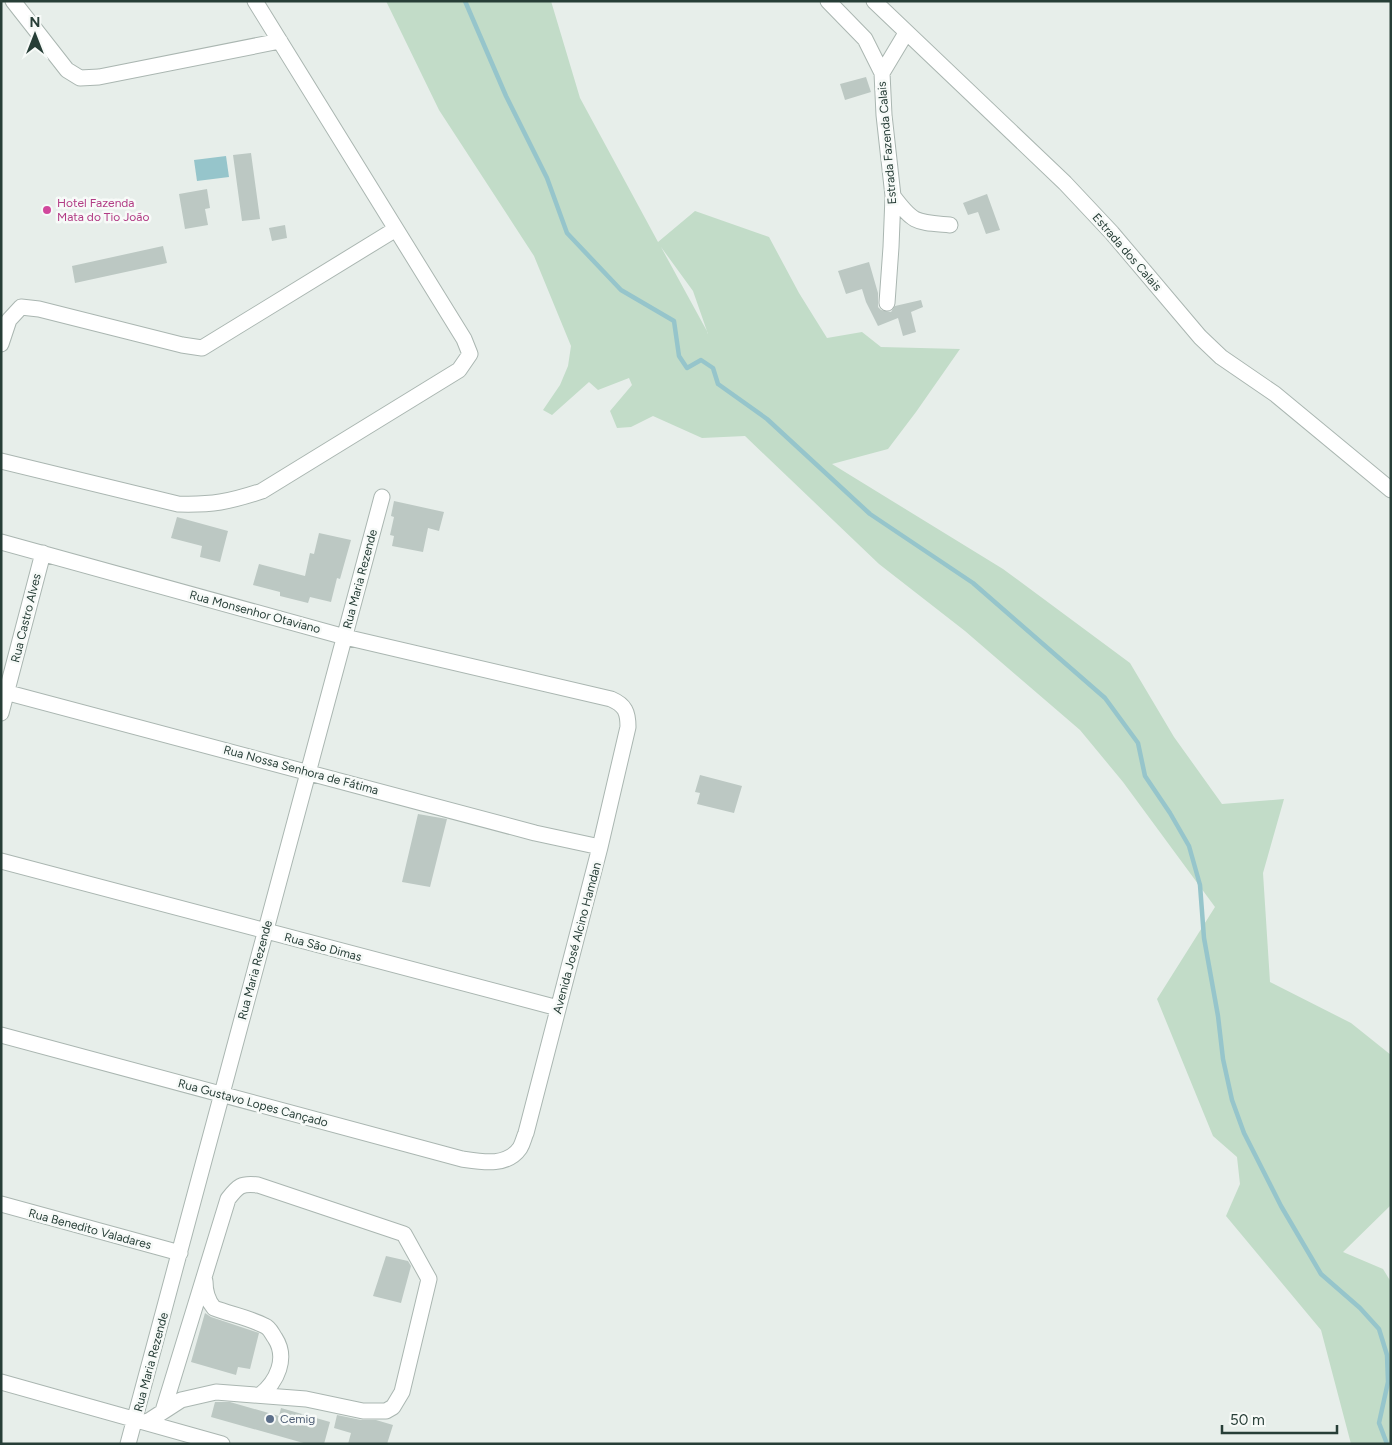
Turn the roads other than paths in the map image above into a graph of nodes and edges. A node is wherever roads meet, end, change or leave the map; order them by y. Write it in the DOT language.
graph roads {
  1 [pos="13,1"];
  2 [pos="255,1"];
  3 [pos="828,1"];
  4 [pos="874,1"];
  5 [pos="906,33"];
  6 [pos="280,41"];
  7 [pos="882,74"];
  8 [pos="893,196"];
  9 [pos="950,225"];
  10 [pos="396,229"];
  11 [pos="886,303"];
  12 [pos="1,344"];
  13 [pos="1,461"];
  14 [pos="1391,490"];
  15 [pos="382,497"];
  16 [pos="1,542"];
  17 [pos="43,553"];
  18 [pos="345,637"];
  19 [pos="4,692"];
  20 [pos="625,709"];
  21 [pos="1,713"];
  22 [pos="309,772"];
  23 [pos="600,847"];
  24 [pos="1,861"];
  25 [pos="266,932"];
  26 [pos="558,1008"];
  27 [pos="1,1035"];
  28 [pos="222,1095"];
  29 [pos="506,1160"];
  30 [pos="1,1204"];
  31 [pos="180,1253"];
  32 [pos="204,1277"];
  33 [pos="1,1382"];
  34 [pos="260,1396"];
  35 [pos="164,1411"];
  36 [pos="141,1420"];
  37 [pos="128,1444"];
  38 [pos="222,1444"];
  1 -- 6 [label="street"];
  2 -- 6 [label="street"];
  3 -- 7 [label="street, Estrada Fazenda Calais"];
  4 -- 5 [label="street, Estrada dos Calais"];
  5 -- 7 [label="street"];
  5 -- 14 [label="street, Estrada dos Calais"];
  6 -- 10 [label="street"];
  7 -- 8 [label="street, Estrada Fazenda Calais"];
  8 -- 9 [label="street"];
  8 -- 11 [label="street, Estrada Fazenda Calais"];
  10 -- 12 [label="street"];
  10 -- 13 [label="street"];
  15 -- 18 [label="street, Rua Maria Rezende"];
  16 -- 17 [label="street, Rua Monsenhor Otaviano"];
  17 -- 18 [label="street, Rua Monsenhor Otaviano"];
  17 -- 19 [label="street, Rua Castro Alves"];
  18 -- 20 [label="street, Rua Monsenhor Otaviano"];
  18 -- 22 [label="street, Rua Maria Rezende"];
  19 -- 21 [label="street, Rua Castro Alves"];
  19 -- 22 [label="street, Rua Nossa Senhora de Fátima"];
  20 -- 23 [label="street, Avenida José Alcino Hamdan"];
  22 -- 23 [label="street, Rua Nossa Senhora de Fátima"];
  22 -- 25 [label="street, Rua Maria Rezende"];
  23 -- 26 [label="street, Avenida José Alcino Hamdan"];
  24 -- 25 [label="street, Rua São Dimas"];
  25 -- 26 [label="street, Rua São Dimas"];
  25 -- 28 [label="street, Rua Maria Rezende"];
  26 -- 29 [label="street, Avenida José Alcino Hamdan"];
  27 -- 28 [label="street, Rua Gustavo Lopes Cançado"];
  28 -- 29 [label="street, Rua Gustavo Lopes Cançado"];
  28 -- 31 [label="street, Rua Maria Rezende"];
  30 -- 31 [label="street, Rua Benedito Valadares"];
  31 -- 36 [label="street, Rua Maria Rezende"];
  32 -- 34 [label="street"];
  32 -- 34 [label="street"];
  32 -- 35 [label="street"];
  33 -- 36 [label="street"];
  34 -- 35 [label="street"];
  35 -- 36 [label="street"];
  36 -- 37 [label="street, Rua Maria Rezende"];
  36 -- 38 [label="street"];
}
